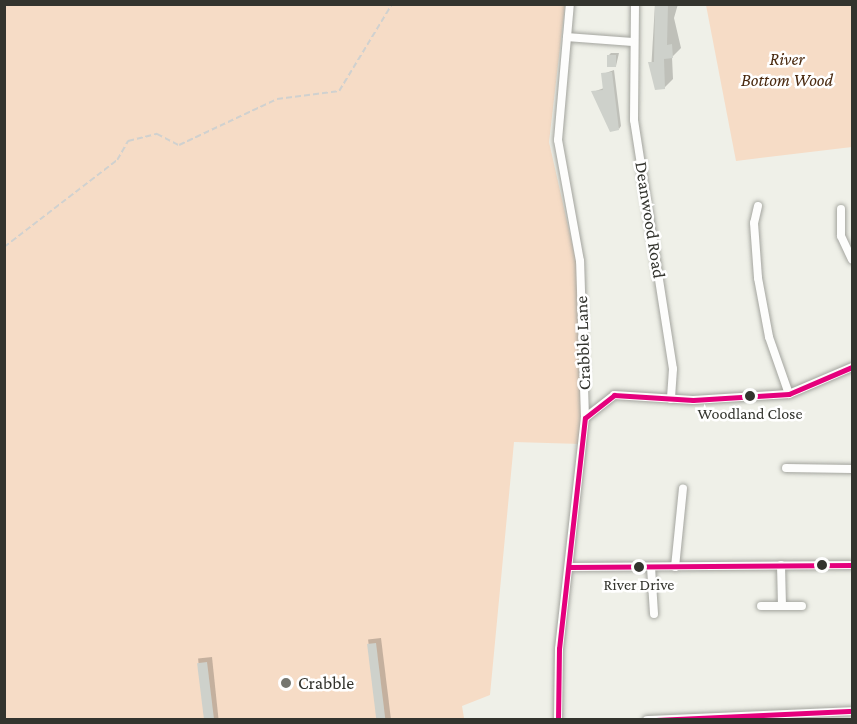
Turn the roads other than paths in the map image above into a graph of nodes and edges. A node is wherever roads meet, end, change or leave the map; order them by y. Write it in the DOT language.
graph roads {
  1 [pos="570,4"];
  2 [pos="635,4"];
  3 [pos="567,37"];
  4 [pos="632,42"];
  5 [pos="758,206"];
  6 [pos="841,209"];
  7 [pos="852,260"];
  8 [pos="852,367"];
  9 [pos="789,394"];
  10 [pos="670,399"];
  11 [pos="585,418"];
  12 [pos="786,468"];
  13 [pos="852,470"];
  14 [pos="683,488"];
  15 [pos="781,565"];
  16 [pos="852,565"];
  17 [pos="571,567"];
  18 [pos="651,567"];
  19 [pos="675,567"];
  20 [pos="761,606"];
  21 [pos="782,606"];
  22 [pos="802,606"];
  23 [pos="654,614"];
  24 [pos="852,711"];
  25 [pos="558,720"];
  26 [pos="647,720"];
  1 -- 3 [label="street, Crabble Lane"];
  2 -- 4 [label="street, Deanwood Road"];
  3 -- 4 [label="street"];
  3 -- 11 [label="street, Crabble Lane"];
  4 -- 10 [label="street, Deanwood Road"];
  5 -- 9 [label="street"];
  6 -- 7 [label="street"];
  8 -- 9 [label="street"];
  9 -- 10 [label="street"];
  10 -- 11 [label="street"];
  11 -- 17 [label="street, Crabble Lane"];
  12 -- 13 [label="street"];
  14 -- 19 [label="street"];
  15 -- 16 [label="street"];
  15 -- 19 [label="street"];
  15 -- 21 [label="street"];
  17 -- 18 [label="street"];
  17 -- 25 [label="street, Crabble Lane"];
  18 -- 19 [label="street"];
  18 -- 23 [label="street"];
  20 -- 21 [label="street"];
  21 -- 22 [label="street"];
  24 -- 26 [label="street"];
}
